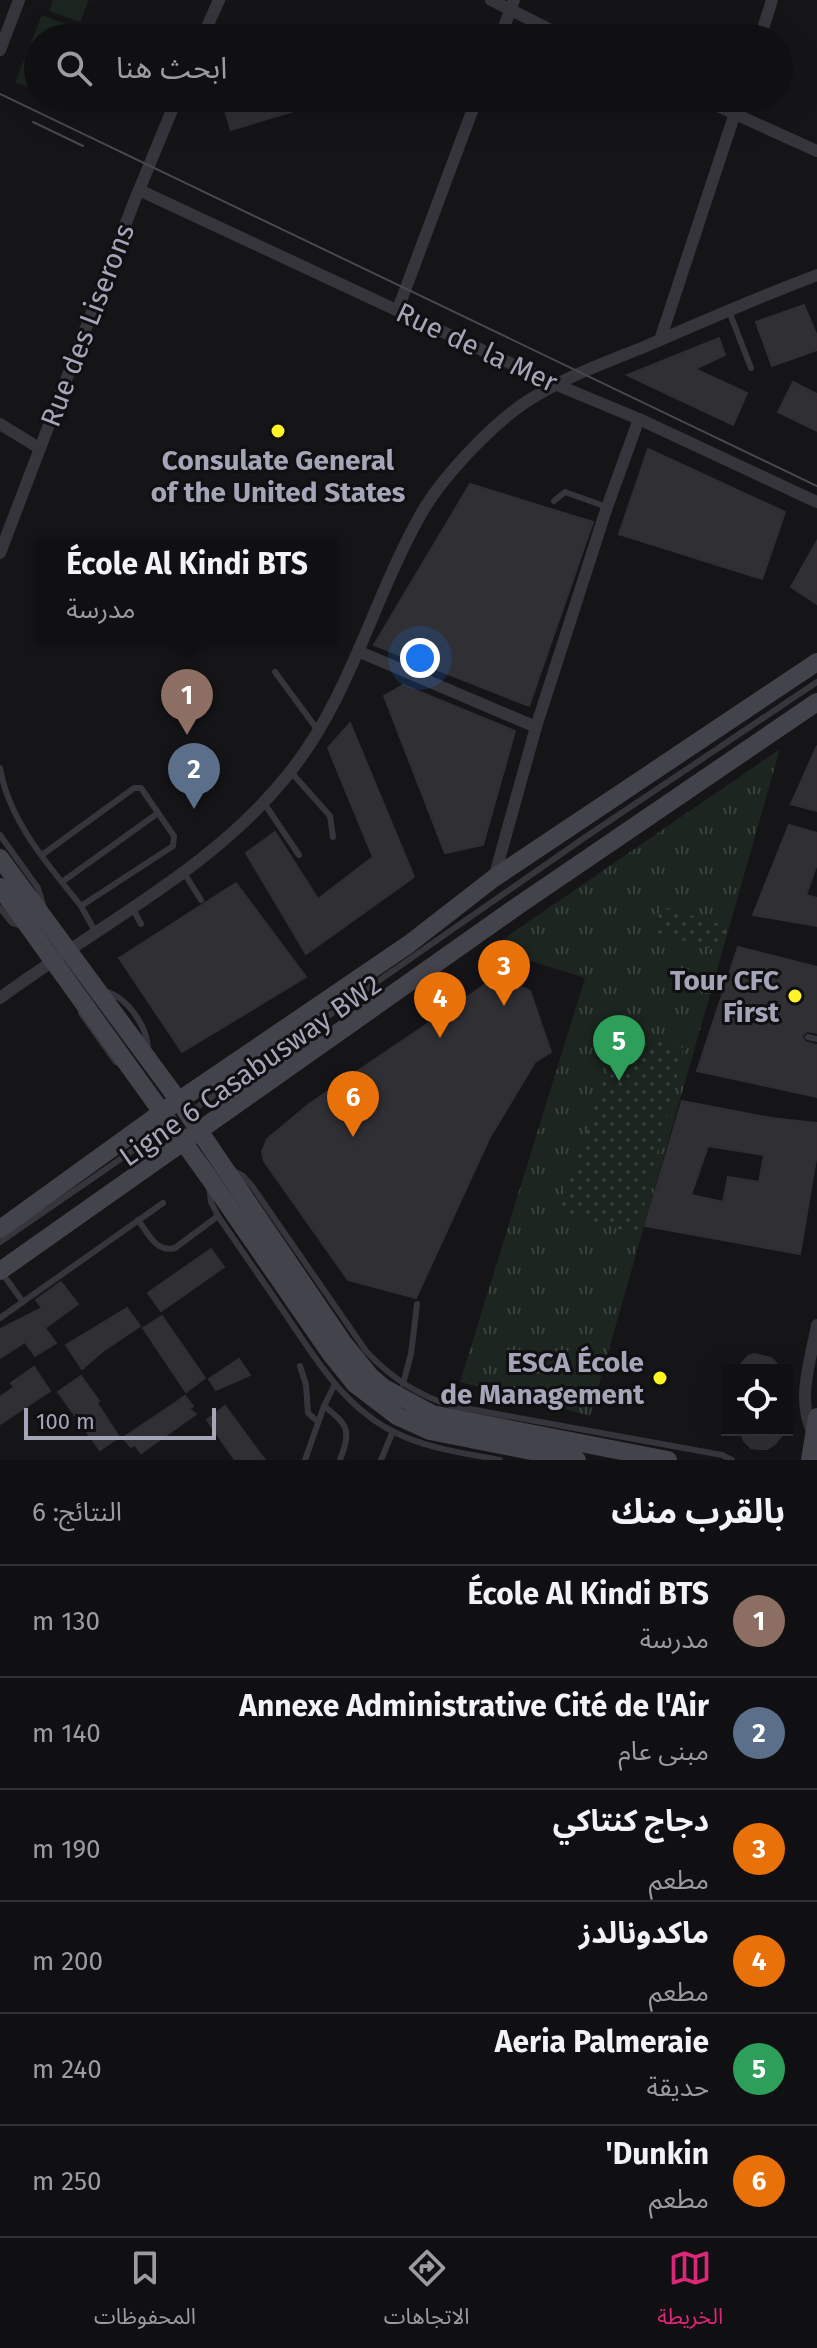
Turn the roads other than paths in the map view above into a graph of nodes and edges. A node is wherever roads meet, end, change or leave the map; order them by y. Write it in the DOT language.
graph roads {
  1 [pos="19,0"];
  2 [pos="219,0"];
  3 [pos="491,0"];
  4 [pos="772,0"];
  5 [pos="512,5"];
  6 [pos="208,24"];
  7 [pos="505,24"];
  8 [pos="536,24"];
  9 [pos="764,24"];
  10 [pos="0,50"];
  11 [pos="171,112"];
  12 [pos="472,112"];
  13 [pos="731,112"];
  14 [pos="735,114"];
  15 [pos="817,151"];
  16 [pos="139,190"];
  17 [pos="817,275"];
  18 [pos="398,309"];
  19 [pos="729,311"];
  20 [pos="660,340"];
  21 [pos="751,368"];
  22 [pos="557,385"];
  23 [pos="639,419"];
  24 [pos="0,424"];
  25 [pos="39,448"];
  26 [pos="554,501"];
  27 [pos="817,502"];
  28 [pos="607,507"];
  29 [pos="0,553"];
  30 [pos="360,652"];
  31 [pos="817,662"];
  32 [pos="275,672"];
  33 [pos="817,682"];
  34 [pos="817,702"];
  35 [pos="536,727"];
  36 [pos="319,732"];
  37 [pos="0,768"];
  38 [pos="291,772"];
  39 [pos="264,803"];
  40 [pos="158,813"];
  41 [pos="0,835"];
  42 [pos="333,837"];
  43 [pos="42,855"];
  44 [pos="299,855"];
  45 [pos="0,858"];
  46 [pos="184,873"];
  47 [pos="494,878"];
  48 [pos="62,882"];
  49 [pos="0,887"];
  50 [pos="201,900"];
  51 [pos="81,906"];
  52 [pos="132,907"];
  53 [pos="0,908"];
  54 [pos="36,924"];
  55 [pos="141,924"];
  56 [pos="95,931"];
  57 [pos="60,955"];
  58 [pos="0,998"];
  59 [pos="808,1037"];
  60 [pos="817,1039"];
  61 [pos="183,1108"];
  62 [pos="167,1119"];
  63 [pos="191,1136"];
  64 [pos="217,1174"];
  65 [pos="163,1203"];
  66 [pos="218,1216"];
  67 [pos="138,1220"];
  68 [pos="0,1229"];
  69 [pos="0,1242"];
  70 [pos="0,1271"];
  71 [pos="23,1302"];
  72 [pos="417,1304"];
  73 [pos="0,1318"];
  74 [pos="817,1325"];
  75 [pos="300,1366"];
  76 [pos="335,1384"];
  77 [pos="403,1384"];
  78 [pos="324,1406"];
  79 [pos="318,1422"];
  80 [pos="815,1426"];
  81 [pos="393,1431"];
  82 [pos="305,1460"];
  83 [pos="340,1460"];
  84 [pos="381,1460"];
  85 [pos="500,1460"];
  86 [pos="577,1460"];
  87 [pos="668,1460"];
  88 [pos="732,1460"];
  89 [pos="810,1460"];
  1 -- 10 [label="street"];
  2 -- 6 [label="street"];
  3 -- 5 [label="street"];
  4 -- 9 [label="street"];
  5 -- 7 [label="street"];
  5 -- 8 [label="street"];
  11 -- 16 [label="street, Rue des Liserons"];
  12 -- 18 [label="street"];
  13 -- 14 [label="street"];
  14 -- 15 [label="street"];
  14 -- 20 [label="street"];
  16 -- 18 [label="street, Rue de la Mer"];
  16 -- 25 [label="street, Rue des Liserons"];
  17 -- 19 [label="street"];
  18 -- 22 [label="street, Rue de la Mer"];
  19 -- 20 [label="street"];
  19 -- 21 [label="lane"];
  20 -- 22 [label="street"];
  22 -- 23 [label="street, Rue de la Mer"];
  22 -- 30 [label="street"];
  23 -- 27 [label="street, Rue de la Mer"];
  23 -- 28 [label="street"];
  24 -- 25 [label="street"];
  25 -- 29 [label="street, Rue des Liserons"];
  26 -- 28 [label="lane"];
  28 -- 35 [label="street"];
  30 -- 35 [label="street"];
  30 -- 36 [label="street"];
  31 -- 47 [label="main road"];
  32 -- 36 [label="lane"];
  33 -- 61 [label="lane, Ligne 6 Casabusway BW2"];
  34 -- 63 [label="main road"];
  35 -- 47 [label="street"];
  36 -- 38 [label="street"];
  37 -- 43 [label="lane"];
  38 -- 39 [label="street"];
  38 -- 42 [label="lane"];
  39 -- 44 [label="lane"];
  39 -- 46 [label="street"];
  40 -- 43 [label="lane"];
  40 -- 48 [label="lane"];
  40 -- 51 [label="lane"];
  41 -- 54 [label="lane"];
  43 -- 48 [label="lane"];
  45 -- 54 [label="main road"];
  46 -- 50 [label="lane"];
  46 -- 52 [label="street"];
  47 -- 61 [label="main road"];
  48 -- 51 [label="lane"];
  49 -- 54 [label="main road"];
  51 -- 56 [label="lane"];
  52 -- 55 [label="lane"];
  52 -- 56 [label="street"];
  53 -- 54 [label="lane"];
  54 -- 57 [label="main road"];
  56 -- 57 [label="street"];
  57 -- 58 [label="street"];
  57 -- 61 [label="main road"];
  57 -- 62 [label="main road"];
  59 -- 60 [label="lane"];
  61 -- 62 [label="main road"];
  61 -- 63 [label="main road"];
  62 -- 63 [label="main road"];
  62 -- 68 [label="main road"];
  62 -- 69 [label="lane, Ligne 6 Casabusway BW2"];
  63 -- 64 [label="main road"];
  63 -- 70 [label="main road"];
  64 -- 66 [label="lane"];
  64 -- 77 [label="lane"];
  64 -- 86 [label="main road"];
  64 -- 87 [label="main road"];
  65 -- 67 [label="lane"];
  66 -- 67 [label="lane"];
  66 -- 76 [label="lane"];
  67 -- 71 [label="lane"];
  70 -- 71 [label="lane"];
  71 -- 73 [label="lane"];
  72 -- 77 [label="lane"];
  74 -- 80 [label="street"];
  75 -- 79 [label="lane"];
  76 -- 78 [label="lane"];
  76 -- 81 [label="lane"];
  77 -- 88 [label="lane"];
  78 -- 79 [label="lane"];
  78 -- 83 [label="lane"];
  79 -- 82 [label="lane"];
  80 -- 89 [label="main road"];
  81 -- 84 [label="lane"];
  81 -- 85 [label="lane"];
}
